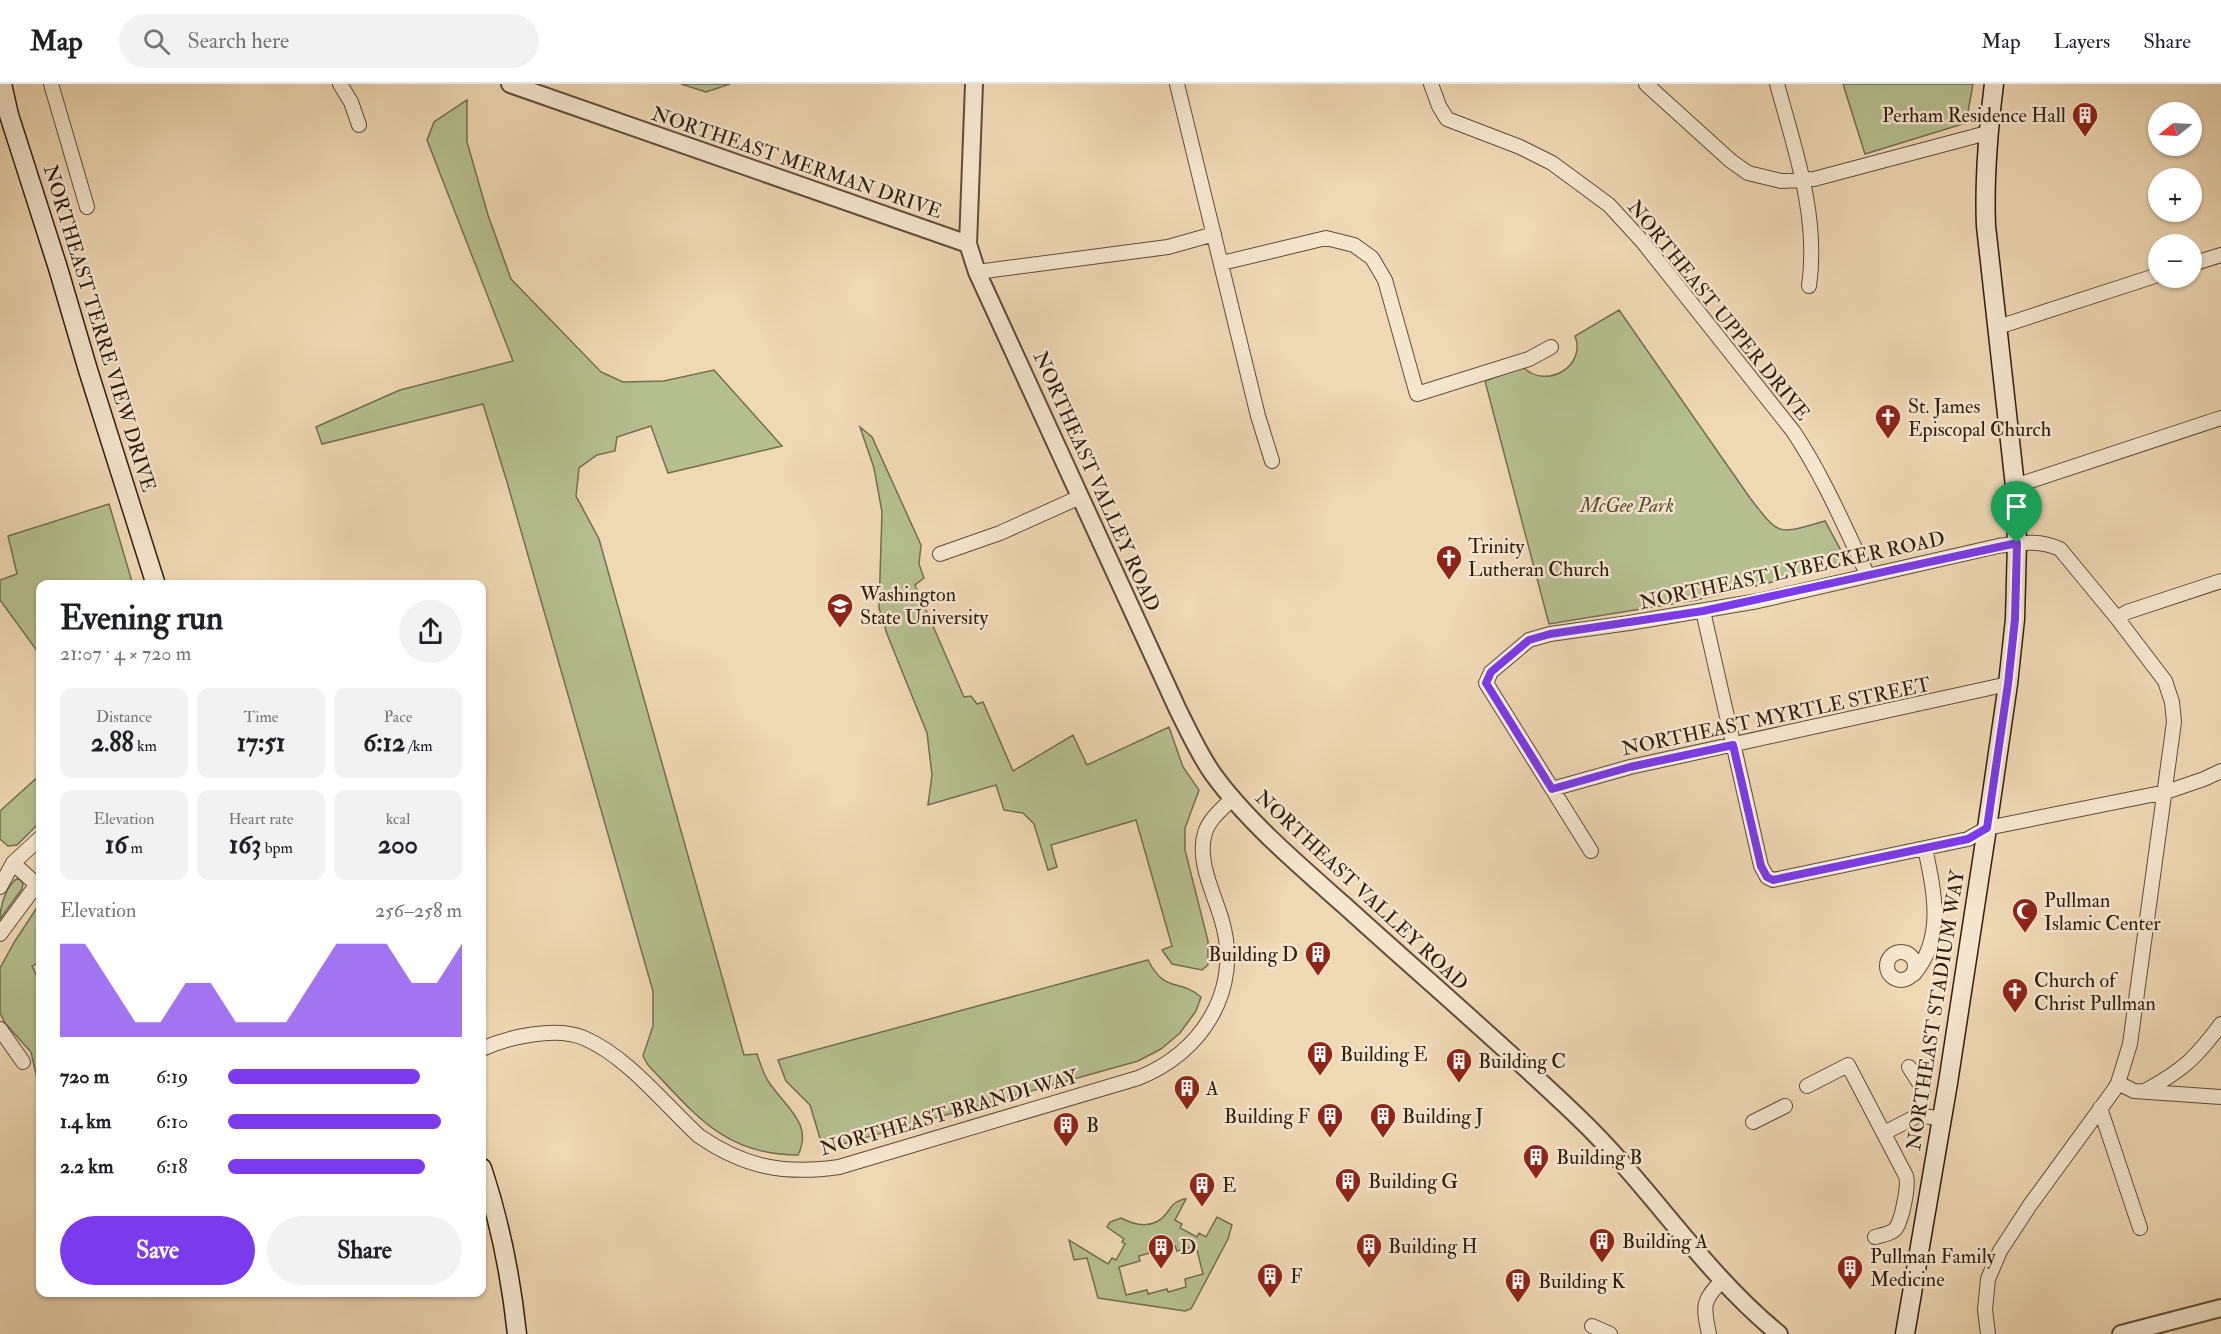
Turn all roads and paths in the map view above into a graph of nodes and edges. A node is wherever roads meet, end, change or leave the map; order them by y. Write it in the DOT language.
graph roads {
  1 [pos="2,84"];
  2 [pos="51,84"];
  3 [pos="340,84"];
  4 [pos="510,84"];
  5 [pos="974,84"];
  6 [pos="1177,84"];
  7 [pos="1431,84"];
  8 [pos="1646,84"];
  9 [pos="1777,84"];
  10 [pos="1994,84"];
  11 [pos="359,125"];
  12 [pos="1987,133"];
  13 [pos="1803,180"];
  14 [pos="87,207"];
  15 [pos="1214,234"];
  16 [pos="968,244"];
  17 [pos="2221,255"];
  18 [pos="2202,261"];
  19 [pos="1222,263"];
  20 [pos="977,272"];
  21 [pos="2148,278"];
  22 [pos="1809,286"];
  23 [pos="1998,327"];
  24 [pos="1551,347"];
  25 [pos="2221,418"];
  26 [pos="1272,461"];
  27 [pos="2015,486"];
  28 [pos="1080,497"];
  29 [pos="2017,543"];
  30 [pos="940,554"];
  31 [pos="1867,574"];
  32 [pos="154,580"];
  33 [pos="2221,581"];
  34 [pos="1703,611"];
  35 [pos="2117,618"];
  36 [pos="2008,684"];
  37 [pos="1733,745"];
  38 [pos="2221,771"];
  39 [pos="1552,789"];
  40 [pos="2166,792"];
  41 [pos="1233,798"];
  42 [pos="1987,828"];
  43 [pos="36,842"];
  44 [pos="1925,848"];
  45 [pos="1591,851"];
  46 [pos="13,863"];
  47 [pos="36,881"];
  48 [pos="0,887"];
  49 [pos="36,887"];
  50 [pos="0,934"];
  51 [pos="1914,974"];
  52 [pos="2221,1024"];
  53 [pos="0,1029"];
  54 [pos="486,1047"];
  55 [pos="23,1062"];
  56 [pos="1909,1067"];
  57 [pos="2118,1083"];
  58 [pos="1807,1086"];
  59 [pos="2145,1092"];
  60 [pos="2221,1097"];
  61 [pos="1785,1106"];
  62 [pos="2100,1108"];
  63 [pos="1919,1115"];
  64 [pos="1942,1119"];
  65 [pos="1753,1122"];
  66 [pos="1884,1133"];
  67 [pos="486,1180"];
  68 [pos="2140,1228"];
  69 [pos="1875,1238"];
  70 [pos="1723,1280"];
  71 [pos="2221,1308"];
  72 [pos="1592,1326"];
  73 [pos="517,1334"];
  74 [pos="1610,1334"];
  75 [pos="1709,1334"];
  76 [pos="1779,1334"];
  77 [pos="1905,1334"];
  78 [pos="1988,1334"];
  79 [pos="2121,1334"];
  1 -- 32 [label="main road, NORTHEAST TERRE VIEW DRIVE"];
  2 -- 14 [label="street"];
  3 -- 11 [label="street"];
  4 -- 16 [label="street, NORTHEAST MERMAN DRIVE"];
  5 -- 16 [label="street, NORTHEAST VALLEY ROAD"];
  6 -- 15 [label="street"];
  7 -- 31 [label="street, NORTHEAST UPPER DRIVE"];
  8 -- 13 [label="street"];
  9 -- 13 [label="street"];
  10 -- 12 [label="main road, NORTHEAST STADIUM WAY"];
  12 -- 13 [label="street"];
  12 -- 23 [label="main road, NORTHEAST STADIUM WAY"];
  13 -- 22 [label="street"];
  15 -- 19 [label="street"];
  15 -- 20 [label="street"];
  16 -- 20 [label="street, NORTHEAST VALLEY ROAD"];
  17 -- 18 [label="street"];
  19 -- 24 [label="street"];
  19 -- 26 [label="street"];
  20 -- 28 [label="street, NORTHEAST VALLEY ROAD"];
  21 -- 23 [label="street"];
  23 -- 27 [label="main road, NORTHEAST STADIUM WAY"];
  25 -- 27 [label="street"];
  27 -- 29 [label="main road, NORTHEAST STADIUM WAY"];
  28 -- 30 [label="street"];
  28 -- 41 [label="street, NORTHEAST VALLEY ROAD"];
  29 -- 31 [label="street, NORTHEAST LYBECKER ROAD"];
  29 -- 35 [label="street, NORTHEAST LYBECKER ROAD"];
  29 -- 36 [label="main road, NORTHEAST STADIUM WAY"];
  31 -- 34 [label="street, NORTHEAST LYBECKER ROAD"];
  33 -- 35 [label="street"];
  34 -- 37 [label="street"];
  34 -- 39 [label="street, NORTHEAST LYBECKER ROAD"];
  35 -- 40 [label="street, NORTHEAST LYBECKER ROAD"];
  36 -- 37 [label="street, NORTHEAST MYRTLE STREET"];
  36 -- 42 [label="main road, NORTHEAST STADIUM WAY"];
  37 -- 39 [label="street, NORTHEAST MYRTLE STREET"];
  37 -- 44 [label="street"];
  38 -- 40 [label="street"];
  39 -- 45 [label="street"];
  40 -- 42 [label="street"];
  40 -- 57 [label="street, NORTHEAST LYBECKER ROAD"];
  41 -- 54 [label="street, NORTHEAST BRANDI WAY"];
  41 -- 70 [label="street, NORTHEAST VALLEY ROAD"];
  42 -- 44 [label="street"];
  42 -- 64 [label="main road, NORTHEAST STADIUM WAY"];
  43 -- 46 [label="street"];
  44 -- 51 [label="street"];
  46 -- 47 [label="street"];
  46 -- 48 [label="street"];
  49 -- 50 [label="street"];
  52 -- 59 [label="street"];
  53 -- 55 [label="street"];
  56 -- 63 [label="street"];
  57 -- 59 [label="street"];
  57 -- 62 [label="street, NORTHEAST LYBECKER ROAD"];
  58 -- 66 [label="street"];
  59 -- 60 [label="street"];
  61 -- 65 [label="street"];
  62 -- 68 [label="street"];
  62 -- 78 [label="street, NORTHEAST LYBECKER ROAD"];
  63 -- 64 [label="street"];
  63 -- 66 [label="street"];
  64 -- 77 [label="main road, NORTHEAST STADIUM WAY"];
  66 -- 69 [label="street"];
  67 -- 73 [label="main road"];
  70 -- 75 [label="street"];
  70 -- 76 [label="street, NORTHEAST VALLEY ROAD"];
  71 -- 79 [label="street"];
  72 -- 74 [label="street"];
}
